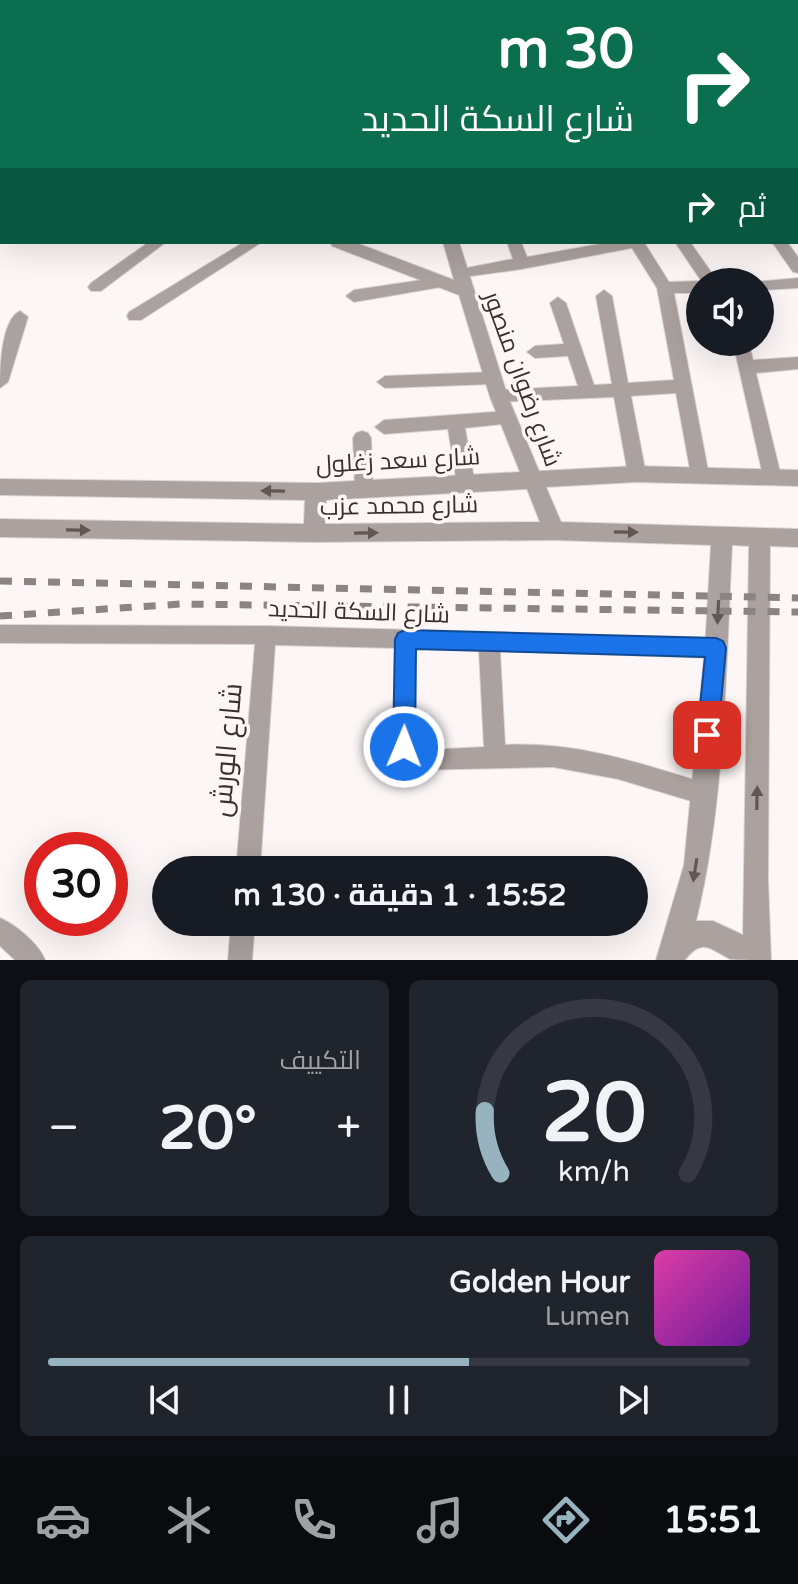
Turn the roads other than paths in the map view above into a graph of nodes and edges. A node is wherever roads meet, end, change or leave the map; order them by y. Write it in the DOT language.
graph roads {
  1 [pos="156,244"];
  2 [pos="252,244"];
  3 [pos="343,244"];
  4 [pos="452,244"];
  5 [pos="515,244"];
  6 [pos="627,244"];
  7 [pos="639,244"];
  8 [pos="683,244"];
  9 [pos="780,244"];
  10 [pos="522,264"];
  11 [pos="700,268"];
  12 [pos="798,280"];
  13 [pos="442,282"];
  14 [pos="463,283"];
  15 [pos="774,283"];
  16 [pos="96,287"];
  17 [pos="686,287"];
  18 [pos="665,288"];
  19 [pos="354,296"];
  20 [pos="604,296"];
  21 [pos="558,303"];
  22 [pos="135,316"];
  23 [pos="20,317"];
  24 [pos="5,349"];
  25 [pos="574,350"];
  26 [pos="535,352"];
  27 [pos="744,356"];
  28 [pos="798,363"];
  29 [pos="747,367"];
  30 [pos="493,378"];
  31 [pos="0,382"];
  32 [pos="385,382"];
  33 [pos="684,386"];
  34 [pos="621,390"];
  35 [pos="588,392"];
  36 [pos="499,397"];
  37 [pos="507,418"];
  38 [pos="455,422"];
  39 [pos="384,427"];
  40 [pos="362,438"];
  41 [pos="637,474"];
  42 [pos="700,475"];
  43 [pos="772,476"];
  44 [pos="798,478"];
  45 [pos="533,480"];
  46 [pos="466,484"];
  47 [pos="0,487"];
  48 [pos="364,489"];
  49 [pos="316,492"];
  50 [pos="0,528"];
  51 [pos="554,531"];
  52 [pos="314,533"];
  53 [pos="722,534"];
  54 [pos="760,535"];
  55 [pos="798,538"];
  56 [pos="0,634"];
  57 [pos="266,635"];
  58 [pos="405,639"];
  59 [pos="489,642"];
  60 [pos="716,648"];
  61 [pos="495,755"];
  62 [pos="701,793"];
  63 [pos="249,856"];
  64 [pos="0,930"];
  65 [pos="242,936"];
  66 [pos="33,960"];
  67 [pos="240,960"];
  68 [pos="670,960"];
  69 [pos="750,960"];
  70 [pos="757,960"];
  1 -- 16 [label="street"];
  2 -- 22 [label="street"];
  3 -- 13 [label="street"];
  4 -- 14 [label="street, شارع رضوان منصور"];
  5 -- 10 [label="street"];
  6 -- 10 [label="street"];
  7 -- 18 [label="street"];
  8 -- 11 [label="street"];
  9 -- 12 [label="street"];
  10 -- 14 [label="street"];
  12 -- 15 [label="street"];
  13 -- 14 [label="street"];
  13 -- 19 [label="street"];
  14 -- 30 [label="street, شارع رضوان منصور"];
  17 -- 18 [label="street"];
  18 -- 33 [label="street"];
  20 -- 34 [label="street"];
  21 -- 25 [label="street"];
  23 -- 24 [label="street"];
  24 -- 31 [label="street"];
  25 -- 26 [label="street"];
  25 -- 35 [label="street"];
  27 -- 29 [label="street"];
  28 -- 29 [label="street"];
  29 -- 43 [label="street"];
  30 -- 32 [label="street"];
  30 -- 36 [label="street, شارع رضوان منصور"];
  33 -- 34 [label="street"];
  33 -- 42 [label="street"];
  34 -- 35 [label="street"];
  34 -- 41 [label="street"];
  35 -- 36 [label="street"];
  36 -- 37 [label="street, شارع رضوان منصور"];
  37 -- 38 [label="street"];
  37 -- 45 [label="street, شارع رضوان منصور"];
  38 -- 39 [label="street"];
  38 -- 46 [label="street"];
  40 -- 48 [label="street"];
  41 -- 42 [label="street, شارع سعد زغلول"];
  41 -- 45 [label="street, شارع سعد زغلول"];
  42 -- 43 [label="street, شارع سعد زغلول"];
  43 -- 44 [label="street, شارع سعد زغلول"];
  45 -- 46 [label="street, شارع سعد زغلول"];
  45 -- 51 [label="street, شارع رضوان منصور"];
  46 -- 48 [label="street, شارع سعد زغلول"];
  49 -- 47 [label="street, شارع سعد زغلول, one-way"];
  48 -- 49 [label="street, شارع سعد زغلول"];
  49 -- 52 [label="street"];
  50 -- 52 [label="street, شارع محمد عزب, one-way"];
  52 -- 51 [label="street, شارع محمد عزب, one-way"];
  51 -- 53 [label="street, شارع محمد عزب, one-way"];
  53 -- 54 [label="street, شارع محمد عزب"];
  53 -- 60 [label="street, one-way"];
  54 -- 55 [label="street, شارع محمد عزب"];
  70 -- 54 [label="street, one-way"];
  56 -- 57 [label="street, شارع السكة الحديد"];
  57 -- 58 [label="street, شارع السكة الحديد"];
  57 -- 63 [label="street, شارع الورش"];
  58 -- 59 [label="street, شارع السكة الحديد"];
  58 -- 61 [label="street"];
  59 -- 60 [label="street, شارع السكة الحديد"];
  59 -- 61 [label="street"];
  60 -- 62 [label="street"];
  61 -- 62 [label="street"];
  62 -- 68 [label="street, one-way"];
  64 -- 66 [label="street"];
  65 -- 67 [label="street"];
  68 -- 69 [label="street"];
}
